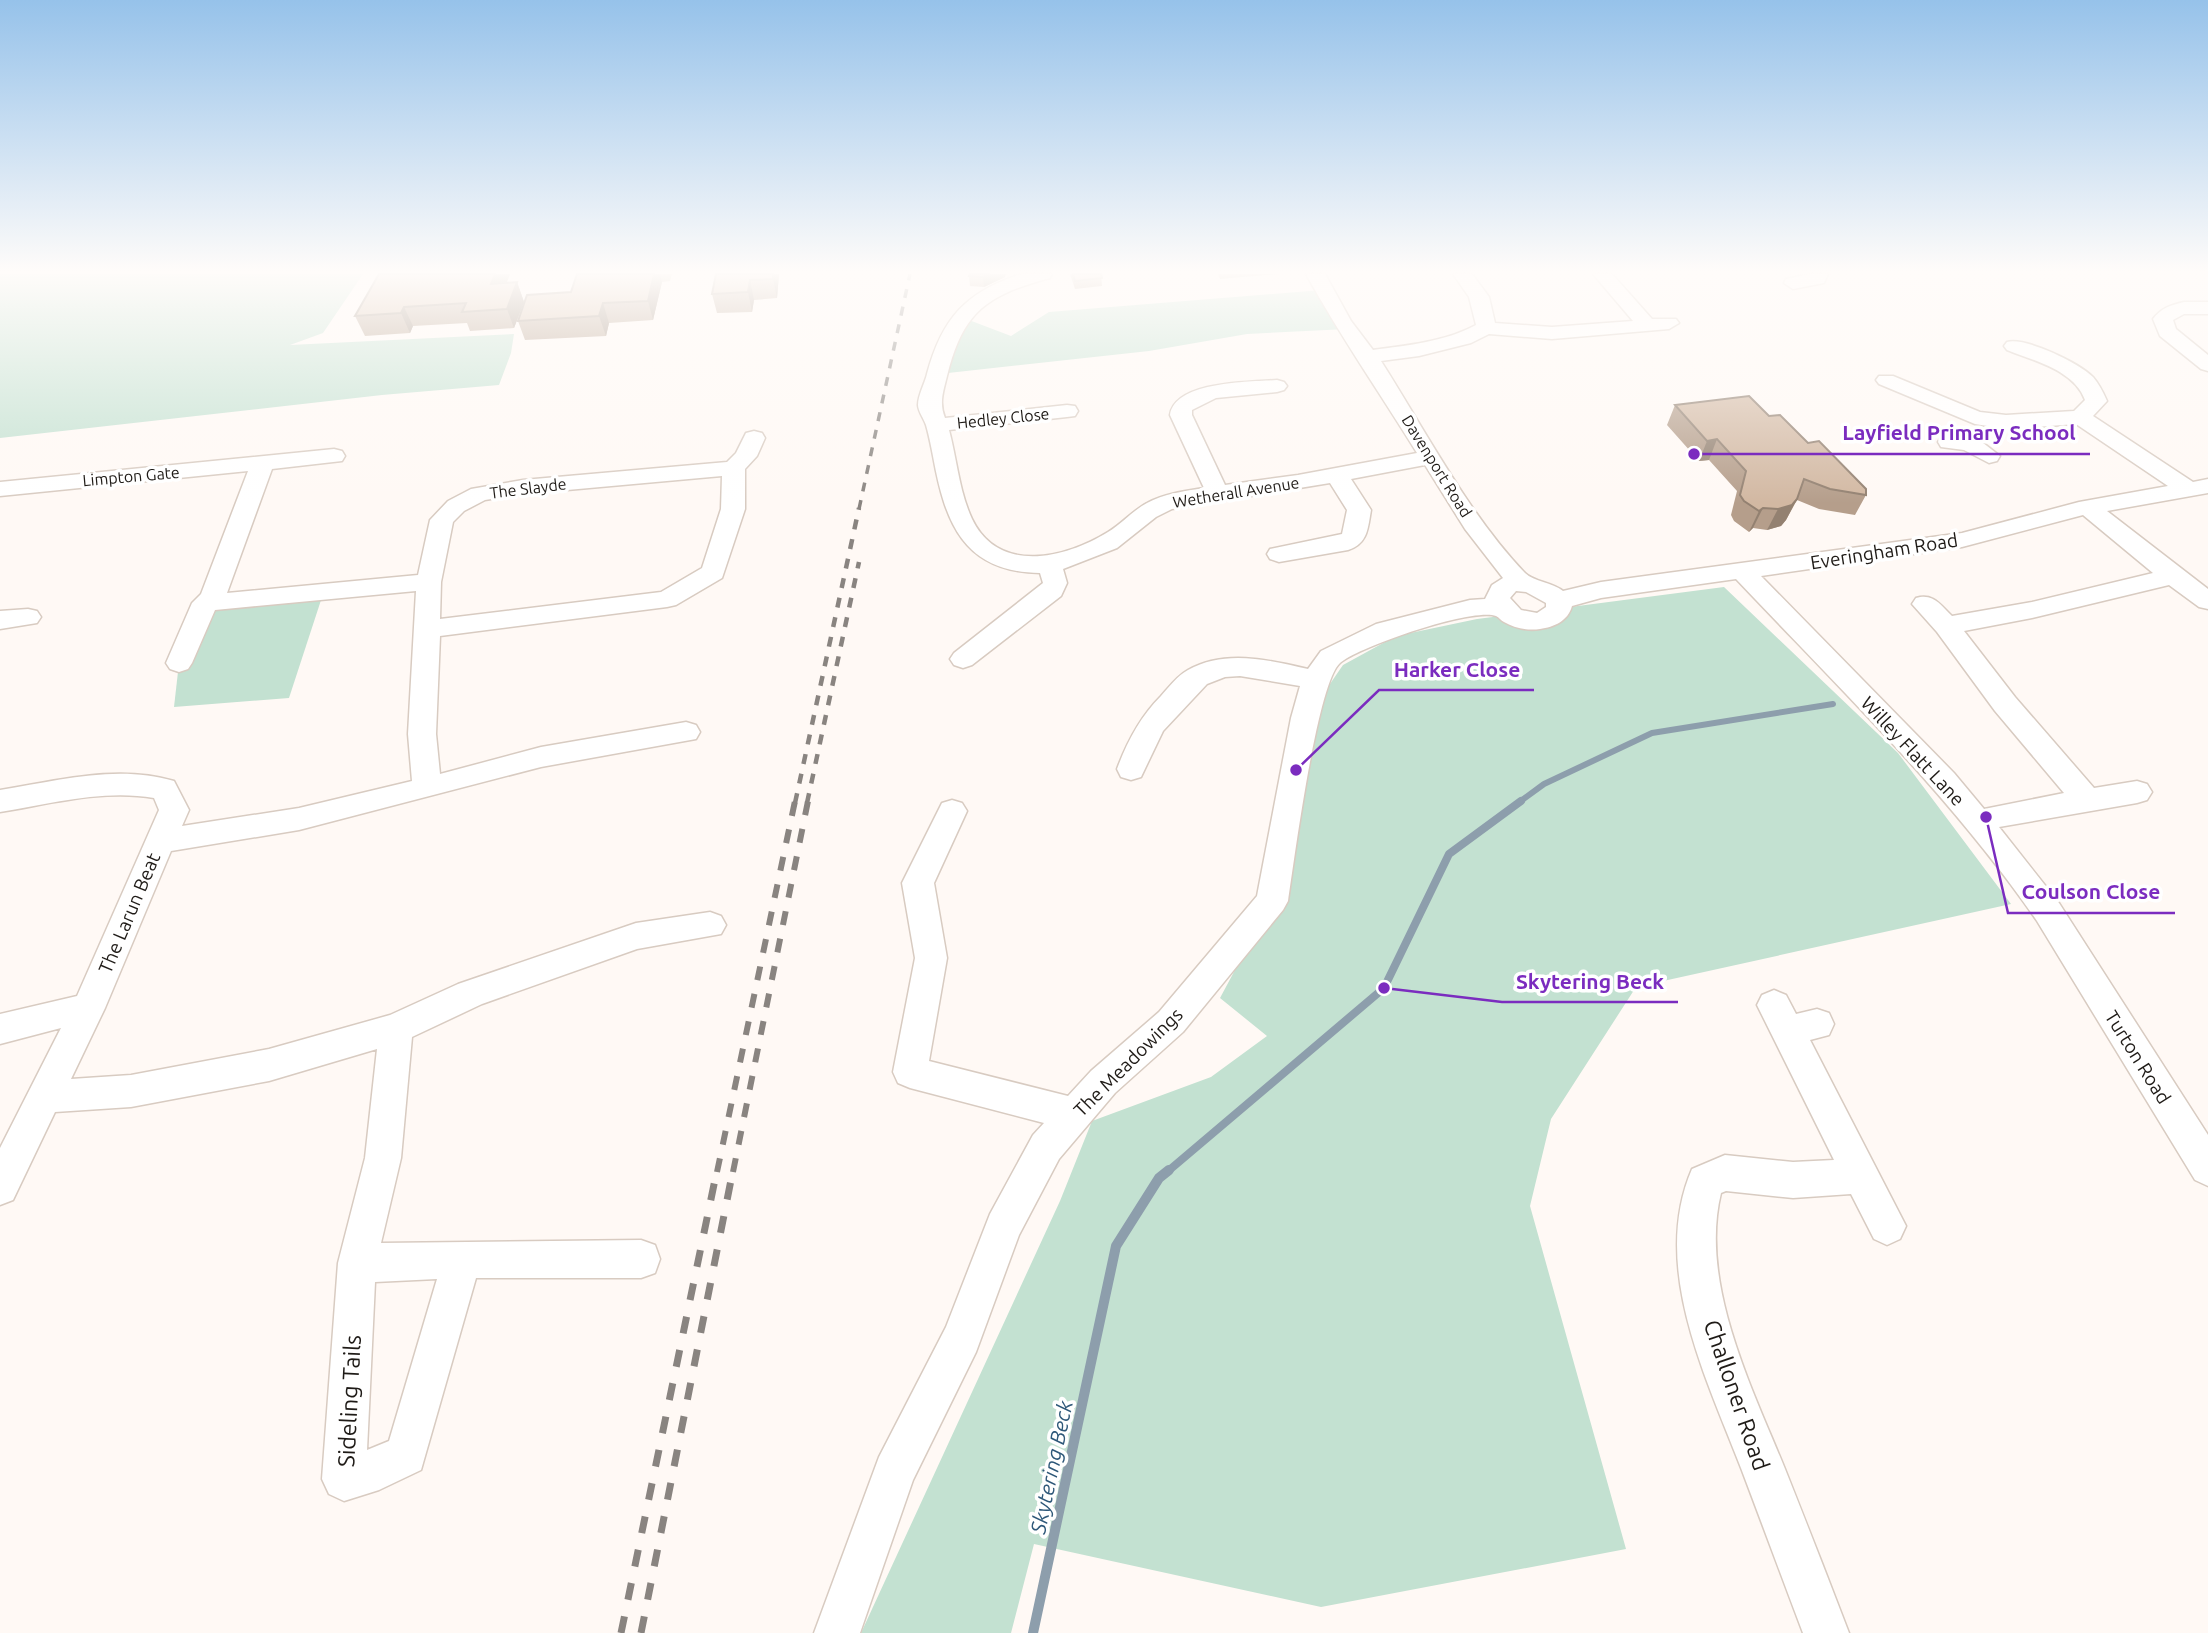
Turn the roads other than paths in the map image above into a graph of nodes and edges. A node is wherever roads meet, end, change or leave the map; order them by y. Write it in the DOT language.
graph roads {
  1 [pos="947,350"];
  2 [pos="1364,350"];
  3 [pos="1417,350"];
  4 [pos="2030,350"];
  5 [pos="2190,350"];
  6 [pos="1368,356"];
  7 [pos="2208,365"];
  8 [pos="1266,366"];
  9 [pos="1900,382"];
  10 [pos="1068,411"];
  11 [pos="2080,417"];
  12 [pos="1984,419"];
  13 [pos="939,425"];
  14 [pos="754,438"];
  15 [pos="334,456"];
  16 [pos="1989,456"];
  17 [pos="1431,457"];
  18 [pos="262,464"];
  19 [pos="734,468"];
  20 [pos="1337,475"];
  21 [pos="2198,488"];
  22 [pos="0,489"];
  23 [pos="1218,494"];
  24 [pos="2089,508"];
  25 [pos="1279,554"];
  26 [pos="1050,565"];
  27 [pos="1742,571"];
  28 [pos="2174,576"];
  29 [pos="429,582"];
  30 [pos="1511,595"];
  31 [pos="1557,601"];
  32 [pos="2208,601"];
  33 [pos="205,603"];
  34 [pos="1924,604"];
  35 [pos="28,617"];
  36 [pos="0,620"];
  37 [pos="1946,626"];
  38 [pos="429,629"];
  39 [pos="966,648"];
  40 [pos="179,663"];
  41 [pos="1315,680"];
  42 [pos="1166,707"];
  43 [pos="1195,707"];
  44 [pos="686,732"];
  45 [pos="1131,769"];
  46 [pos="427,788"];
  47 [pos="2137,792"];
  48 [pos="2087,800"];
  49 [pos="0,801"];
  50 [pos="952,811"];
  51 [pos="1995,816"];
  52 [pos="160,841"];
  53 [pos="710,925"];
  54 [pos="2069,945"];
  55 [pos="88,1008"];
  56 [pos="1792,1020"];
  57 [pos="396,1028"];
  58 [pos="0,1029"];
  59 [pos="42,1097"];
  60 [pos="1075,1114"];
  61 [pos="2203,1152"];
  62 [pos="1862,1176"];
  63 [pos="0,1187"];
  64 [pos="1887,1226"];
  65 [pos="462,1259"];
  66 [pos="641,1259"];
  67 [pos="357,1263"];
  68 [pos="837,1633"];
  69 [pos="1826,1633"];
  1 -- 13 [label="street, Wetherall Avenue"];
  2 -- 6 [label="street, Davenport Road"];
  3 -- 6 [label="street"];
  4 -- 11 [label="street"];
  5 -- 7 [label="street"];
  6 -- 17 [label="street, Davenport Road"];
  8 -- 23 [label="street"];
  9 -- 12 [label="street"];
  10 -- 13 [label="street, Hedley Close"];
  11 -- 12 [label="street"];
  11 -- 21 [label="street"];
  12 -- 16 [label="street"];
  13 -- 26 [label="street, Wetherall Avenue"];
  14 -- 19 [label="street"];
  15 -- 18 [label="street, Limpton Gate"];
  17 -- 20 [label="street, Wetherall Avenue"];
  17 -- 30 [label="street, Davenport Road"];
  18 -- 22 [label="street, Limpton Gate"];
  18 -- 33 [label="street"];
  19 -- 29 [label="street, The Slayde"];
  19 -- 38 [label="street"];
  20 -- 23 [label="street, Wetherall Avenue"];
  20 -- 25 [label="street"];
  21 -- 24 [label="street, Everingham Road"];
  23 -- 26 [label="street, Wetherall Avenue"];
  24 -- 27 [label="street, Everingham Road"];
  24 -- 28 [label="street"];
  26 -- 39 [label="street"];
  27 -- 31 [label="street, Everingham Road"];
  27 -- 54 [label="street, Willey Flatt Lane"];
  28 -- 32 [label="street"];
  28 -- 37 [label="street"];
  29 -- 33 [label="street"];
  29 -- 38 [label="street, The Slayde"];
  30 -- 31 [label="street"];
  30 -- 31 [label="street"];
  30 -- 41 [label="street, The Meadowings"];
  33 -- 40 [label="street"];
  34 -- 37 [label="street"];
  35 -- 36 [label="street"];
  37 -- 48 [label="street"];
  38 -- 46 [label="street, The Slayde"];
  41 -- 42 [label="street"];
  41 -- 60 [label="street, The Meadowings"];
  42 -- 43 [label="street"];
  42 -- 45 [label="street"];
  44 -- 46 [label="street"];
  46 -- 52 [label="street"];
  47 -- 48 [label="street"];
  48 -- 51 [label="street"];
  49 -- 52 [label="street, The Larun Beat"];
  50 -- 60 [label="street"];
  52 -- 55 [label="street, The Larun Beat"];
  53 -- 57 [label="street"];
  54 -- 61 [label="street, Turton Road"];
  55 -- 58 [label="street"];
  55 -- 59 [label="street, The Larun Beat"];
  56 -- 62 [label="street"];
  57 -- 59 [label="street"];
  57 -- 67 [label="street, Sideling Tails"];
  59 -- 63 [label="street, The Larun Beat"];
  60 -- 68 [label="street, The Meadowings"];
  62 -- 64 [label="street"];
  62 -- 69 [label="street, Challoner Road"];
  65 -- 66 [label="street"];
  65 -- 67 [label="street"];
  65 -- 67 [label="street, Sideling Tails"];
}
